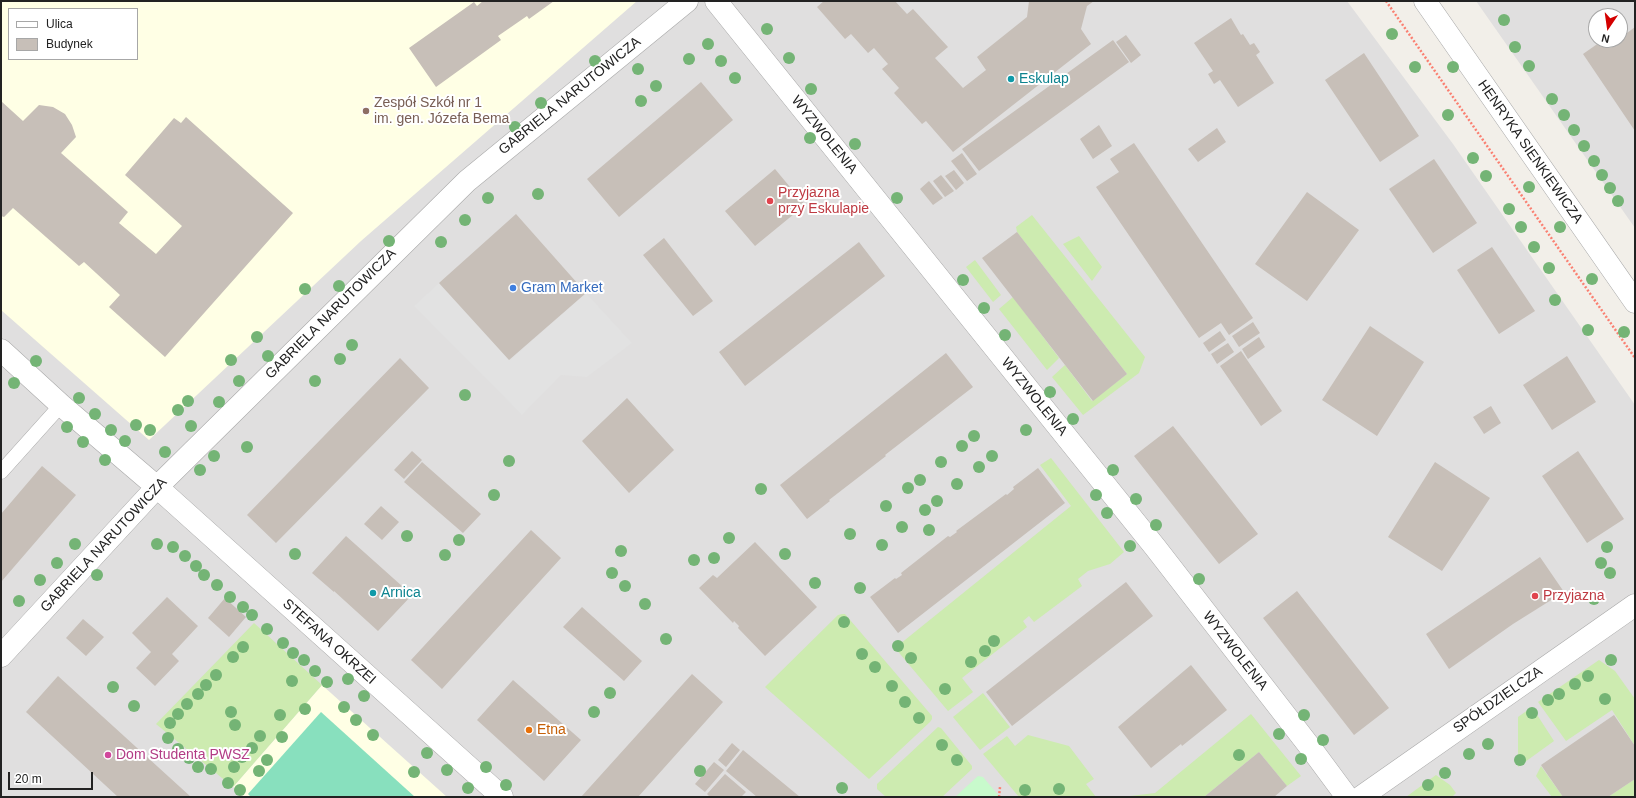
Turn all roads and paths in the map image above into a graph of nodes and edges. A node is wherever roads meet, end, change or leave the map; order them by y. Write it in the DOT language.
graph roads {
  1 [pos="687,1"];
  2 [pos="716,1"];
  3 [pos="1386,1"];
  4 [pos="1425,1"];
  5 [pos="1635,302"];
  6 [pos="1,350"];
  7 [pos="1635,358"];
  8 [pos="61,405"];
  9 [pos="1,472"];
  10 [pos="157,487"];
  11 [pos="1635,605"];
  12 [pos="1,656"];
  13 [pos="1000,787"];
  14 [pos="502,797"];
  15 [pos="999,797"];
  16 [pos="1347,797"];
  17 [pos="1361,797"];
  1 -- 10 [label="street, GABRIELA NARUTOWICZA"];
  2 -- 16 [label="street, WYZWOLENIA"];
  3 -- 7 [label="path"];
  4 -- 5 [label="street, HENRYKA SIENKIEWICZA"];
  6 -- 8 [label="street, STEFANA OKRZEI"];
  8 -- 9 [label="lane"];
  8 -- 10 [label="street, STEFANA OKRZEI"];
  10 -- 12 [label="street, GABRIELA NARUTOWICZA"];
  10 -- 14 [label="street, STEFANA OKRZEI"];
  11 -- 17 [label="street, SPÓŁDZIELCZA"];
  13 -- 15 [label="path"];
}
